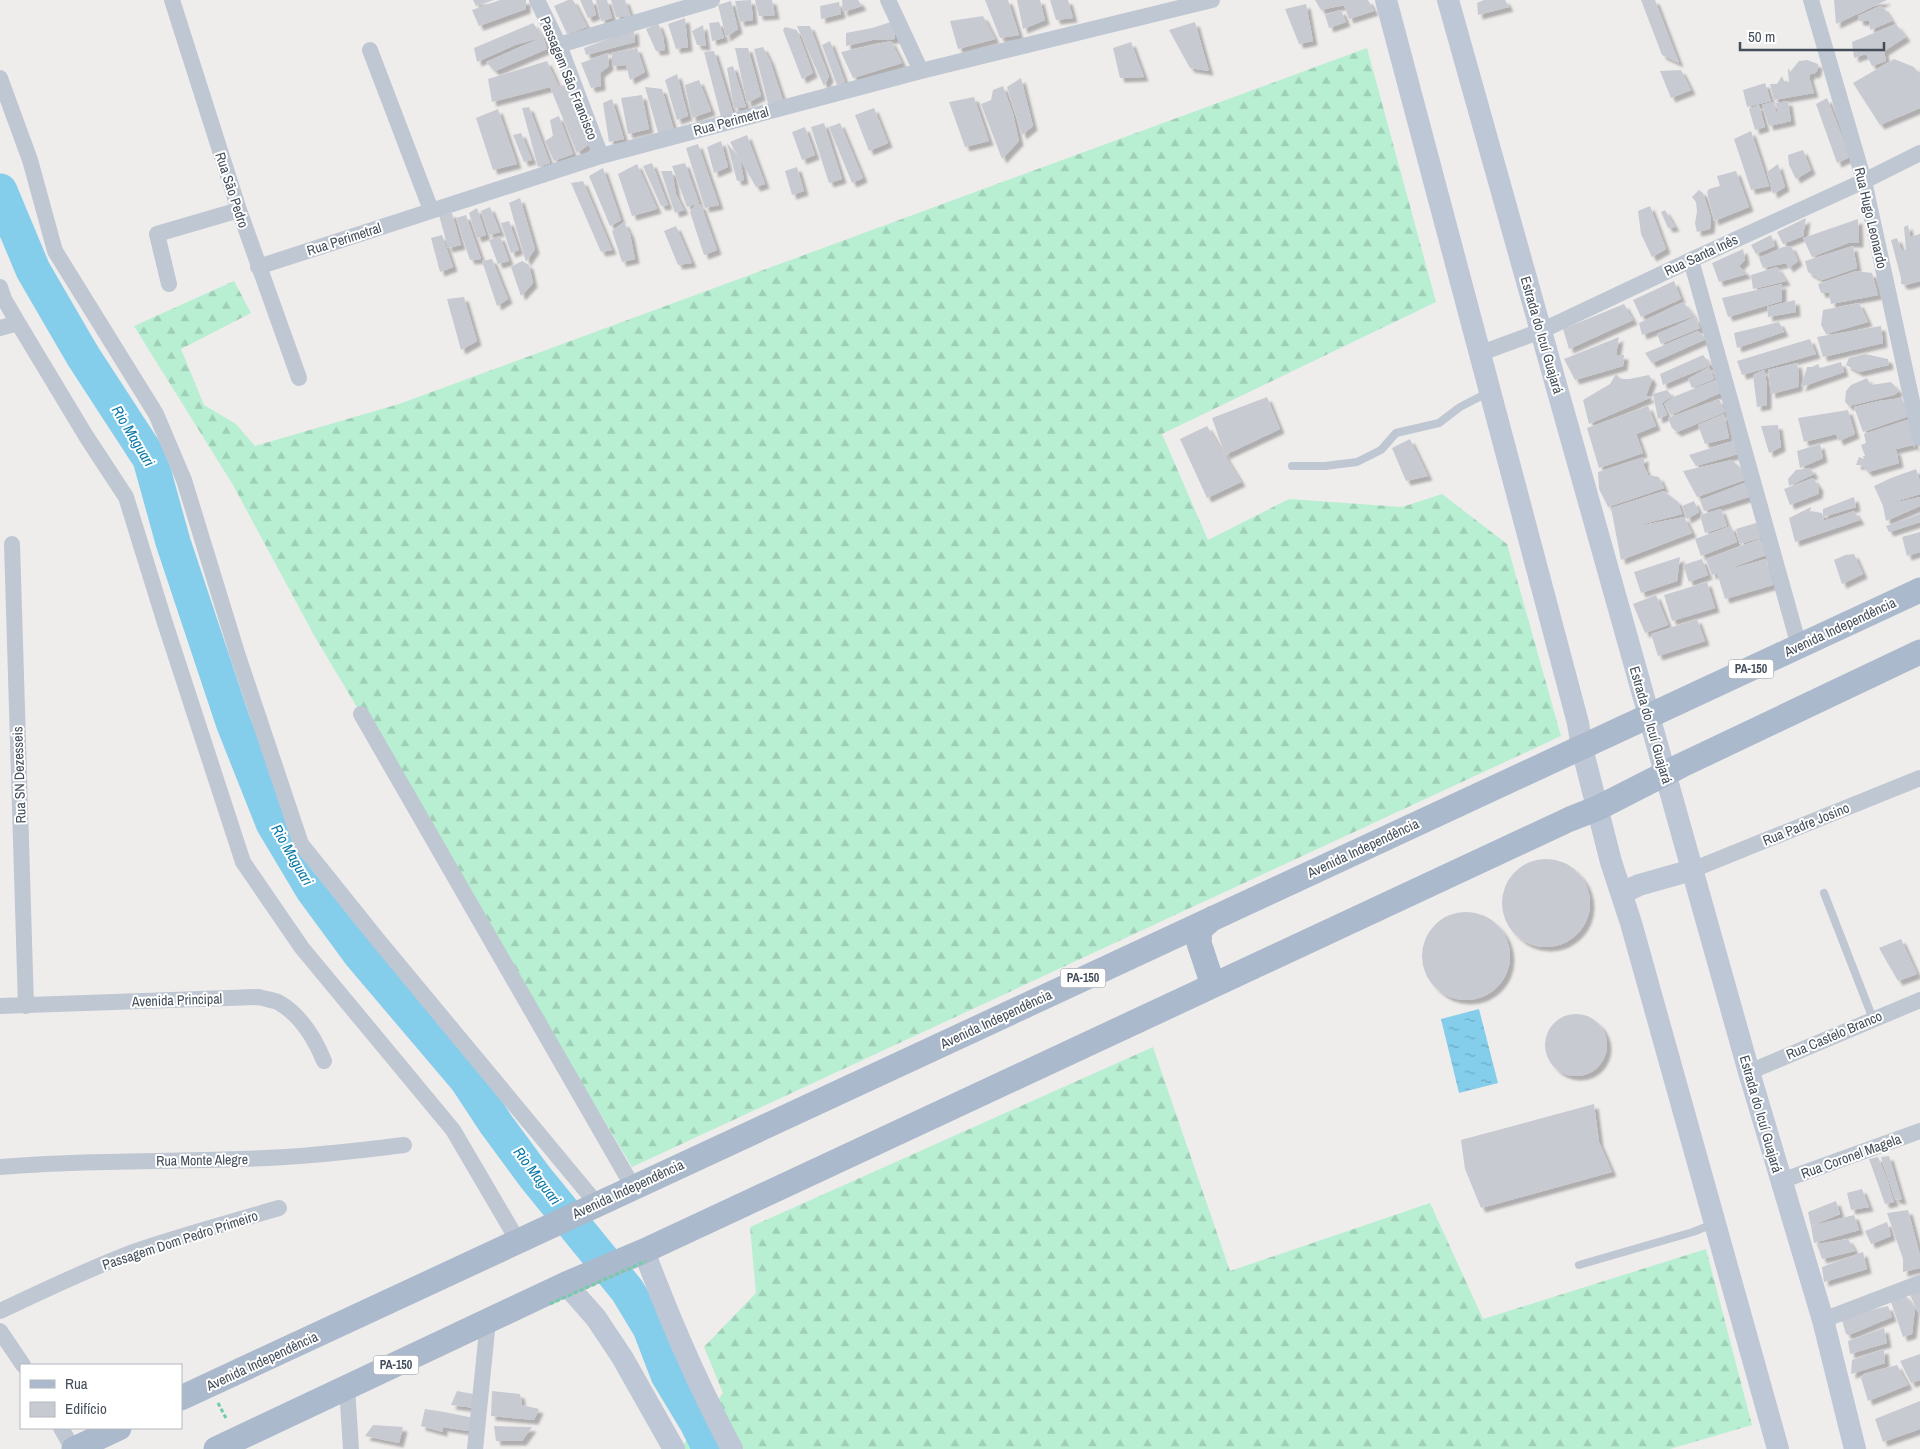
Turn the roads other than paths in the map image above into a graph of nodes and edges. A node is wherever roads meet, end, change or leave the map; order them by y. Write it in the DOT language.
graph roads {
  1 [pos="172,0"];
  2 [pos="537,0"];
  3 [pos="712,0"];
  4 [pos="888,0"];
  5 [pos="1212,0"];
  6 [pos="1386,0"];
  7 [pos="1448,0"];
  8 [pos="1812,0"];
  9 [pos="559,45"];
  10 [pos="370,50"];
  11 [pos="922,71"];
  12 [pos="0,78"];
  13 [pos="1920,153"];
  14 [pos="601,156"];
  15 [pos="1864,182"];
  16 [pos="239,210"];
  17 [pos="430,210"];
  18 [pos="1690,260"];
  19 [pos="258,267"];
  20 [pos="169,284"];
  21 [pos="0,287"];
  22 [pos="18,323"];
  23 [pos="0,328"];
  24 [pos="1541,331"];
  25 [pos="1481,353"];
  26 [pos="299,378"];
  27 [pos="1490,391"];
  28 [pos="1920,438"];
  29 [pos="1292,466"];
  30 [pos="12,544"];
  31 [pos="1920,590"];
  32 [pos="1799,646"];
  33 [pos="1920,652"];
  34 [pos="361,714"];
  35 [pos="1649,716"];
  36 [pos="1582,748"];
  37 [pos="1665,774"];
  38 [pos="1920,778"];
  39 [pos="1598,808"];
  40 [pos="1692,870"];
  41 [pos="1622,893"];
  42 [pos="1824,893"];
  43 [pos="1213,918"];
  44 [pos="1212,985"];
  45 [pos="1920,1000"];
  46 [pos="0,1006"];
  47 [pos="26,1006"];
  48 [pos="1873,1019"];
  49 [pos="324,1062"];
  50 [pos="1748,1072"];
  51 [pos="1920,1131"];
  52 [pos="404,1145"];
  53 [pos="0,1167"];
  54 [pos="1781,1181"];
  55 [pos="633,1187"];
  56 [pos="590,1207"];
  57 [pos="279,1208"];
  58 [pos="1715,1223"];
  59 [pos="526,1237"];
  60 [pos="645,1256"];
  61 [pos="1579,1265"];
  62 [pos="571,1282"];
  63 [pos="1920,1283"];
  64 [pos="0,1311"];
  65 [pos="1823,1320"];
  66 [pos="488,1321"];
  67 [pos="0,1331"];
  68 [pos="22,1364"];
  69 [pos="347,1387"];
  70 [pos="182,1398"];
  71 [pos="62,1429"];
  72 [pos="117,1429"];
  73 [pos="226,1444"];
  74 [pos="74,1449"];
  75 [pos="351,1449"];
  76 [pos="475,1449"];
  77 [pos="674,1449"];
  78 [pos="732,1449"];
  79 [pos="1778,1449"];
  80 [pos="1855,1449"];
  1 -- 16 [label="street, Rua São Pedro"];
  2 -- 9 [label="street, Passagem São Francisco"];
  3 -- 9 [label="street"];
  4 -- 11 [label="street"];
  5 -- 11 [label="street, Rua Perimetral"];
  6 -- 25 [label="main road"];
  7 -- 24 [label="main road, Estrada do Icuí Guajará"];
  8 -- 15 [label="street, Rua Hugo Leonardo"];
  9 -- 14 [label="street, Passagem São Francisco"];
  10 -- 17 [label="street"];
  11 -- 14 [label="street, Rua Perimetral"];
  12 -- 56 [label="street"];
  13 -- 15 [label="street, Rua Santa Inês"];
  14 -- 17 [label="street, Rua Perimetral"];
  15 -- 18 [label="street, Rua Santa Inês"];
  15 -- 28 [label="street, Rua Hugo Leonardo"];
  16 -- 19 [label="street, Rua São Pedro"];
  16 -- 20 [label="street"];
  17 -- 19 [label="street, Rua Perimetral"];
  18 -- 24 [label="street, Rua Santa Inês"];
  18 -- 32 [label="street"];
  19 -- 26 [label="street, Rua São Pedro"];
  21 -- 22 [label="street"];
  22 -- 23 [label="street"];
  22 -- 59 [label="street"];
  24 -- 25 [label="street, Rua Santa Inês"];
  24 -- 35 [label="main road, Estrada do Icuí Guajará"];
  25 -- 27 [label="main road"];
  27 -- 29 [label="lane"];
  27 -- 36 [label="main road"];
  30 -- 47 [label="street, Rua SN Dezesseis"];
  31 -- 32 [label="main road, Avenida Independência / PA-150"];
  32 -- 35 [label="main road, Avenida Independência / PA-150"];
  33 -- 37 [label="main road, PA-150"];
  34 -- 55 [label="street"];
  35 -- 36 [label="main road, Avenida Independência / PA-150"];
  35 -- 37 [label="main road, Estrada do Icuí Guajará"];
  36 -- 39 [label="main road"];
  36 -- 43 [label="main road, Avenida Independência / PA-150"];
  37 -- 39 [label="main road, PA-150"];
  37 -- 40 [label="main road, Estrada do Icuí Guajará"];
  38 -- 40 [label="street, Rua Padre Josino"];
  39 -- 41 [label="main road"];
  39 -- 44 [label="main road, PA-150"];
  40 -- 41 [label="main road"];
  40 -- 50 [label="main road, Estrada do Icuí Guajará"];
  41 -- 58 [label="main road"];
  42 -- 48 [label="lane"];
  43 -- 44 [label="main road"];
  43 -- 55 [label="main road, Avenida Independência / PA-150"];
  44 -- 60 [label="main road, PA-150"];
  45 -- 48 [label="street, Rua Castelo Branco"];
  46 -- 47 [label="street, Avenida Principal"];
  47 -- 49 [label="street, Avenida Principal"];
  48 -- 50 [label="street, Rua Castelo Branco"];
  50 -- 54 [label="main road, Estrada do Icuí Guajará"];
  51 -- 54 [label="street, Rua Coronel Magela"];
  52 -- 53 [label="street, Rua Monte Alegre"];
  54 -- 65 [label="main road, Estrada do Icuí Guajará"];
  55 -- 56 [label="main road, Avenida Independência / PA-150"];
  56 -- 59 [label="main road, Avenida Independência / PA-150"];
  57 -- 64 [label="street, Passagem Dom Pedro Primeiro"];
  58 -- 61 [label="lane"];
  58 -- 79 [label="main road"];
  59 -- 70 [label="main road, Avenida Independência / PA-150"];
  60 -- 62 [label="main road, PA-150"];
  60 -- 78 [label="main road"];
  62 -- 66 [label="main road, PA-150"];
  62 -- 77 [label="main road"];
  63 -- 65 [label="street"];
  65 -- 80 [label="main road, Estrada do Icuí Guajará"];
  66 -- 69 [label="main road, PA-150"];
  66 -- 76 [label="street"];
  67 -- 68 [label="street"];
  69 -- 73 [label="main road, PA-150"];
  69 -- 75 [label="street"];
  71 -- 74 [label="street"];
  72 -- 74 [label="main road"];
}
